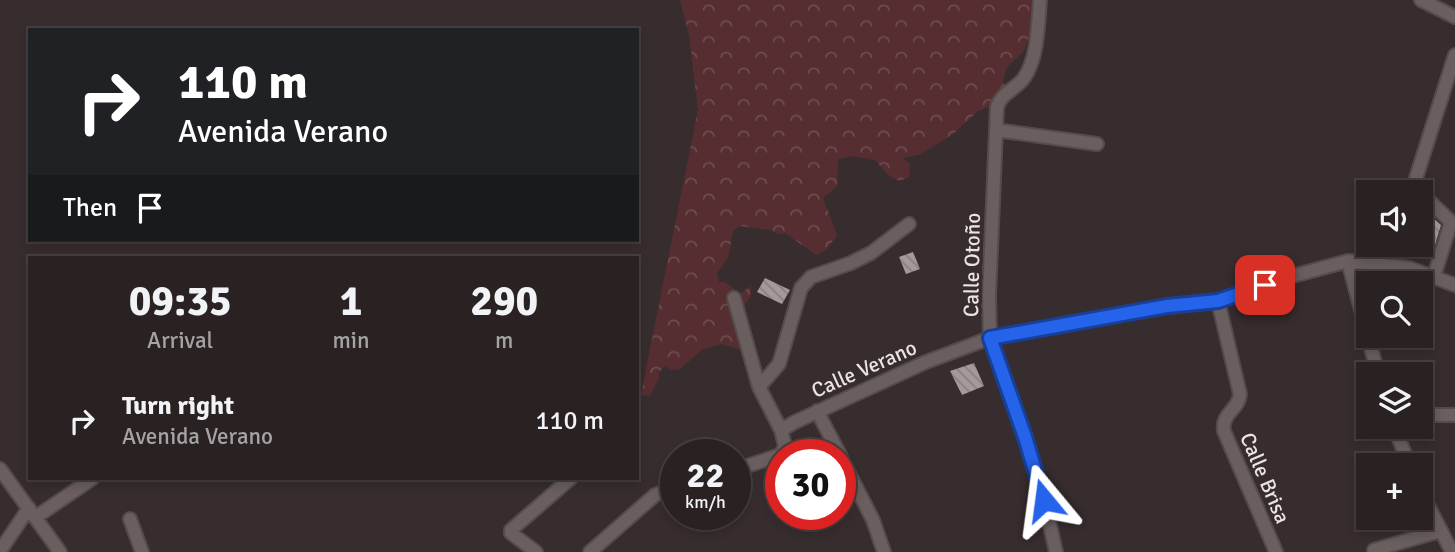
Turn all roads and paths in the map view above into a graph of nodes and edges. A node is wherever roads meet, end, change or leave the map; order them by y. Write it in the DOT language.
graph roads {
  1 [pos="1040,0"];
  2 [pos="1421,0"];
  3 [pos="1455,17"];
  4 [pos="1455,55"];
  5 [pos="996,130"];
  6 [pos="1097,144"];
  7 [pos="1453,223"];
  8 [pos="909,224"];
  9 [pos="1348,261"];
  10 [pos="1434,275"];
  11 [pos="1455,285"];
  12 [pos="734,298"];
  13 [pos="1218,301"];
  14 [pos="990,338"];
  15 [pos="1375,362"];
  16 [pos="758,387"];
  17 [pos="817,411"];
  18 [pos="1433,415"];
  19 [pos="1455,415"];
  20 [pos="781,430"];
  21 [pos="783,439"];
  22 [pos="832,439"];
  23 [pos="0,469"];
  24 [pos="90,480"];
  25 [pos="569,480"];
  26 [pos="856,487"];
  27 [pos="660,493"];
  28 [pos="33,513"];
  29 [pos="1433,517"];
  30 [pos="130,519"];
  31 [pos="1440,531"];
  32 [pos="1374,550"];
  33 [pos="0,551"];
  34 [pos="60,552"];
  35 [pos="142,552"];
  36 [pos="536,552"];
  37 [pos="590,552"];
  38 [pos="884,552"];
  39 [pos="1056,552"];
  40 [pos="1276,552"];
  41 [pos="1452,552"];
  1 -- 5 [label="street, Calle Otoño"];
  2 -- 3 [label="street"];
  4 -- 7 [label="street"];
  5 -- 6 [label="street"];
  5 -- 14 [label="street, Calle Otoño"];
  7 -- 10 [label="street"];
  8 -- 16 [label="street"];
  9 -- 10 [label="street"];
  9 -- 13 [label="street, Calle Verano"];
  9 -- 15 [label="street"];
  10 -- 11 [label="street"];
  12 -- 16 [label="street"];
  13 -- 14 [label="street, Calle Verano"];
  13 -- 40 [label="street, Calle Brisa"];
  14 -- 17 [label="street, Calle Verano"];
  14 -- 39 [label="street, Calle Otoño"];
  16 -- 20 [label="street"];
  17 -- 20 [label="street, Calle Verano"];
  17 -- 22 [label="street"];
  18 -- 19 [label="street"];
  20 -- 21 [label="street"];
  23 -- 28 [label="street"];
  24 -- 28 [label="street"];
  25 -- 36 [label="street"];
  26 -- 38 [label="street"];
  27 -- 37 [label="street"];
  28 -- 33 [label="street"];
  28 -- 34 [label="street"];
  29 -- 31 [label="street"];
  30 -- 35 [label="street"];
  31 -- 32 [label="street"];
  31 -- 41 [label="street"];
}
